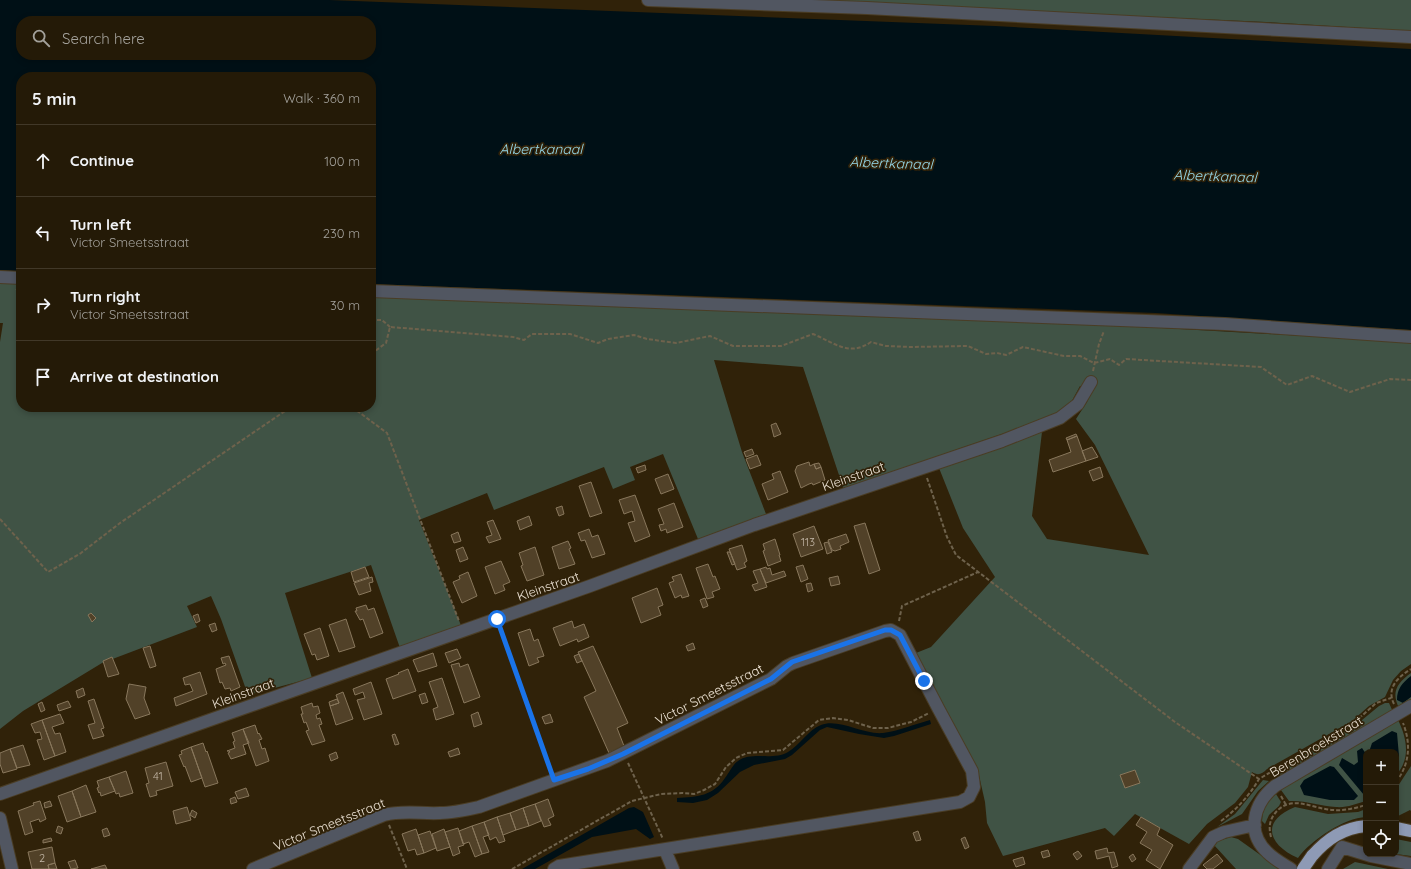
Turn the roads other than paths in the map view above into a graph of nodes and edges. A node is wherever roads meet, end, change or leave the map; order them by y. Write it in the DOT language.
graph roads {
  1 [pos="648,0"];
  2 [pos="1411,37"];
  3 [pos="0,277"];
  4 [pos="16,278"];
  5 [pos="376,291"];
  6 [pos="1411,337"];
  7 [pos="1092,382"];
  8 [pos="1411,706"];
  9 [pos="0,794"];
  10 [pos="0,818"];
  11 [pos="1255,825"];
  12 [pos="1363,826"];
  13 [pos="1399,829"];
  14 [pos="1411,831"];
  15 [pos="664,844"];
  16 [pos="1411,864"];
  17 [pos="1329,868"];
  18 [pos="12,869"];
  19 [pos="253,869"];
  20 [pos="554,869"];
  21 [pos="673,869"];
  22 [pos="1189,869"];
  23 [pos="1291,869"];
  24 [pos="1303,869"];
  1 -- 2 [label="street"];
  3 -- 4 [label="street"];
  5 -- 6 [label="street"];
  7 -- 9 [label="street, Kleinstraat"];
  8 -- 11 [label="street, Berenbroekstraat"];
  10 -- 18 [label="street"];
  11 -- 22 [label="street"];
  11 -- 23 [label="street"];
  12 -- 24 [label="highway, bridge"];
  13 -- 14 [label="highway"];
  15 -- 19 [label="street, Victor Smeetsstraat"];
  15 -- 20 [label="street"];
  15 -- 21 [label="street"];
  16 -- 17 [label="street"];
}
